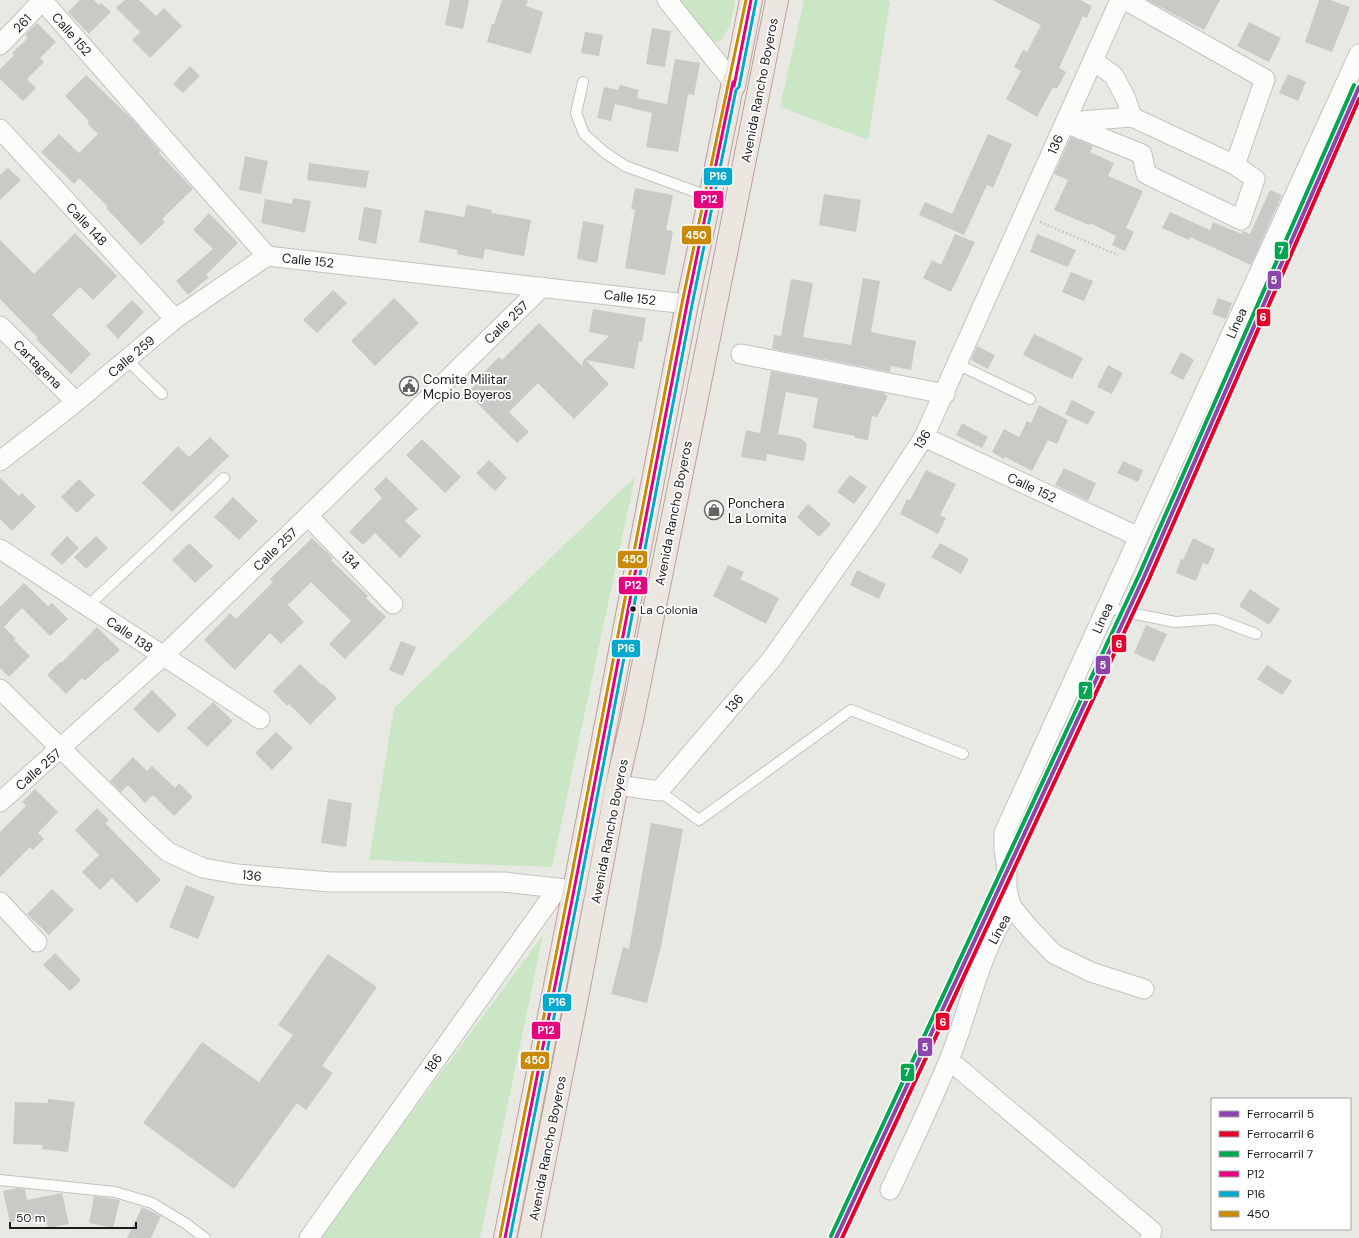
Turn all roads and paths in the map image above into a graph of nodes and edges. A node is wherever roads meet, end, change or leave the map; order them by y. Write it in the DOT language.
graph roads {
  1 [pos="43,0"];
  2 [pos="667,0"];
  3 [pos="752,0"];
  4 [pos="777,0"];
  5 [pos="1120,0"];
  6 [pos="1125,0"];
  7 [pos="0,45"];
  8 [pos="1359,54"];
  9 [pos="1093,60"];
  10 [pos="583,82"];
  11 [pos="733,82"];
  12 [pos="1132,117"];
  13 [pos="1065,123"];
  14 [pos="0,129"];
  15 [pos="1235,165"];
  16 [pos="710,197"];
  17 [pos="1023,215"];
  18 [pos="1118,255"];
  19 [pos="267,256"];
  20 [pos="542,287"];
  21 [pos="687,304"];
  22 [pos="175,319"];
  23 [pos="0,326"];
  24 [pos="741,354"];
  25 [pos="126,360"];
  26 [pos="958,364"];
  27 [pos="162,394"];
  28 [pos="944,394"];
  29 [pos="1030,399"];
  30 [pos="76,402"];
  31 [pos="924,437"];
  32 [pos="0,461"];
  33 [pos="224,478"];
  34 [pos="308,516"];
  35 [pos="1139,537"];
  36 [pos="0,549"];
  37 [pos="393,604"];
  38 [pos="88,606"];
  39 [pos="1107,608"];
  40 [pos="1256,634"];
  41 [pos="163,656"];
  42 [pos="0,689"];
  43 [pos="260,719"];
  44 [pos="61,749"];
  45 [pos="963,754"];
  46 [pos="617,785"];
  47 [pos="659,791"];
  48 [pos="0,802"];
  49 [pos="566,889"];
  50 [pos="0,902"];
  51 [pos="1011,906"];
  52 [pos="37,942"];
  53 [pos="1144,989"];
  54 [pos="949,1060"];
  55 [pos="0,1180"];
  56 [pos="890,1190"];
  57 [pos="205,1238"];
  58 [pos="308,1238"];
  59 [pos="505,1238"];
  60 [pos="529,1238"];
  61 [pos="1150,1238"];
  1 -- 7 [label="street, 261"];
  1 -- 19 [label="street, Calle 152"];
  2 -- 11 [label="street"];
  3 -- 11 [label="highway, Avenida Rancho Boyeros"];
  4 -- 46 [label="highway, Avenida Rancho Boyeros"];
  5 -- 9 [label="street, 136"];
  6 -- 15 [label="street"];
  8 -- 35 [label="street, Línea"];
  9 -- 12 [label="street"];
  9 -- 13 [label="street, 136"];
  10 -- 16 [label="lane"];
  11 -- 16 [label="highway, Avenida Rancho Boyeros"];
  12 -- 13 [label="street"];
  12 -- 15 [label="street"];
  13 -- 15 [label="street"];
  13 -- 17 [label="street, 136"];
  14 -- 22 [label="street, Calle 148"];
  16 -- 21 [label="highway, Avenida Rancho Boyeros"];
  17 -- 18 [label="path"];
  17 -- 26 [label="street, 136"];
  19 -- 20 [label="street, Calle 152"];
  19 -- 22 [label="street, Calle 259"];
  20 -- 21 [label="street, Calle 152"];
  20 -- 34 [label="street, Calle 257"];
  21 -- 49 [label="highway, Avenida Rancho Boyeros"];
  22 -- 25 [label="street, Calle 259"];
  23 -- 30 [label="street, Cartagena"];
  24 -- 28 [label="street"];
  25 -- 27 [label="lane"];
  25 -- 30 [label="street, Calle 259"];
  26 -- 28 [label="street, 136"];
  26 -- 29 [label="lane"];
  28 -- 31 [label="street, 136"];
  30 -- 32 [label="street, Calle 259"];
  31 -- 35 [label="street, Calle 152"];
  31 -- 47 [label="street, 136"];
  33 -- 38 [label="lane"];
  34 -- 37 [label="street, 134"];
  34 -- 41 [label="street, Calle 257"];
  35 -- 39 [label="street, Línea"];
  36 -- 38 [label="street, Calle 138"];
  38 -- 41 [label="street, Calle 138"];
  39 -- 40 [label="lane"];
  39 -- 51 [label="street, Línea"];
  41 -- 43 [label="street, Calle 138"];
  41 -- 44 [label="street, Calle 257"];
  42 -- 44 [label="street, 136"];
  44 -- 48 [label="street, Calle 257"];
  44 -- 49 [label="street, 136"];
  45 -- 47 [label="lane"];
  46 -- 47 [label="street"];
  46 -- 60 [label="highway, Avenida Rancho Boyeros"];
  49 -- 58 [label="street, 186"];
  49 -- 59 [label="highway, Avenida Rancho Boyeros"];
  50 -- 52 [label="street"];
  51 -- 53 [label="street"];
  51 -- 54 [label="street, Línea"];
  54 -- 56 [label="street, Línea"];
  54 -- 61 [label="street"];
  55 -- 57 [label="lane"];
}
